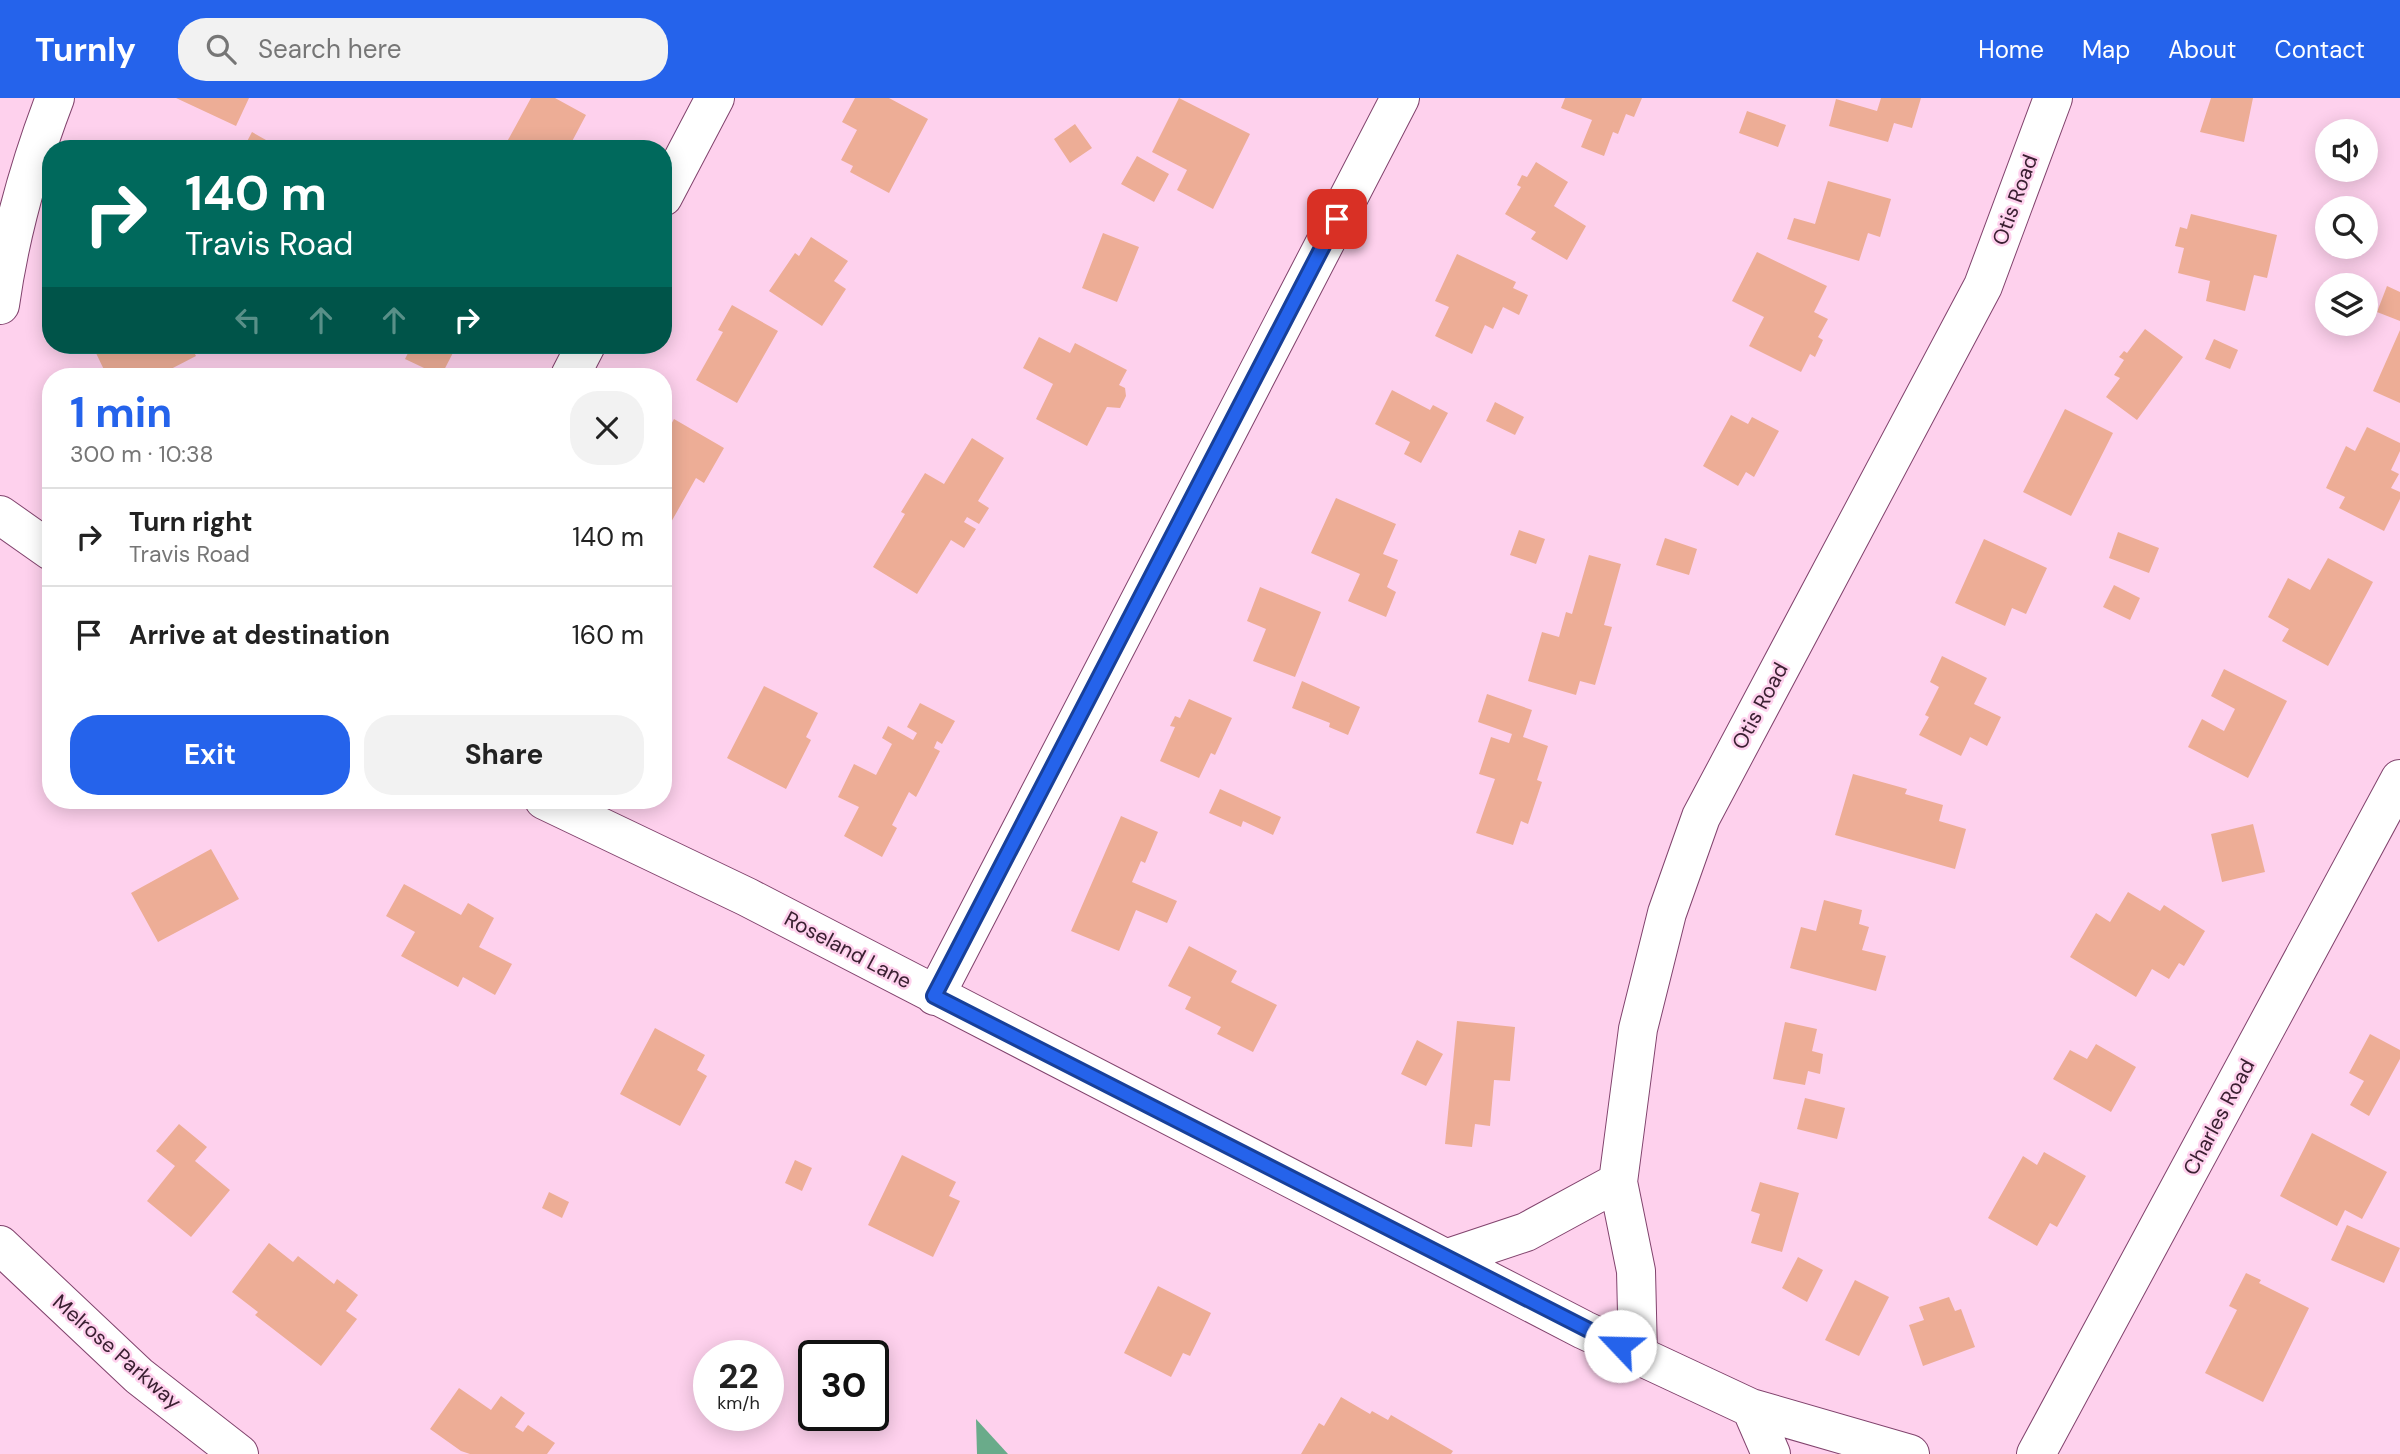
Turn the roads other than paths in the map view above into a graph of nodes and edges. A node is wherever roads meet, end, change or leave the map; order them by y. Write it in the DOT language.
graph roads {
  1 [pos="55,98"];
  2 [pos="715,98"];
  3 [pos="1400,98"];
  4 [pos="2053,98"];
  5 [pos="672,180"];
  6 [pos="0,305"];
  7 [pos="0,514"];
  8 [pos="42,544"];
  9 [pos="2400,779"];
  10 [pos="563,809"];
  11 [pos="934,996"];
  12 [pos="1618,1182"];
  13 [pos="0,1245"];
  14 [pos="1448,1258"];
  15 [pos="1638,1355"];
  16 [pos="1751,1408"];
  17 [pos="239,1454"];
  18 [pos="1771,1454"];
  19 [pos="1910,1454"];
  20 [pos="2036,1454"];
  1 -- 6 [label="street"];
  2 -- 5 [label="street"];
  3 -- 11 [label="street"];
  4 -- 12 [label="street, Otis Road"];
  7 -- 8 [label="street"];
  9 -- 20 [label="street, Charles Road"];
  10 -- 11 [label="street, Roseland Lane"];
  11 -- 14 [label="street, Roseland Lane"];
  12 -- 14 [label="street"];
  12 -- 15 [label="street, Otis Road"];
  13 -- 17 [label="street, Melrose Parkway"];
  14 -- 15 [label="street, Roseland Lane"];
  15 -- 16 [label="street, Roseland Lane"];
  16 -- 18 [label="street"];
  16 -- 19 [label="street, Roseland Lane"];
}
